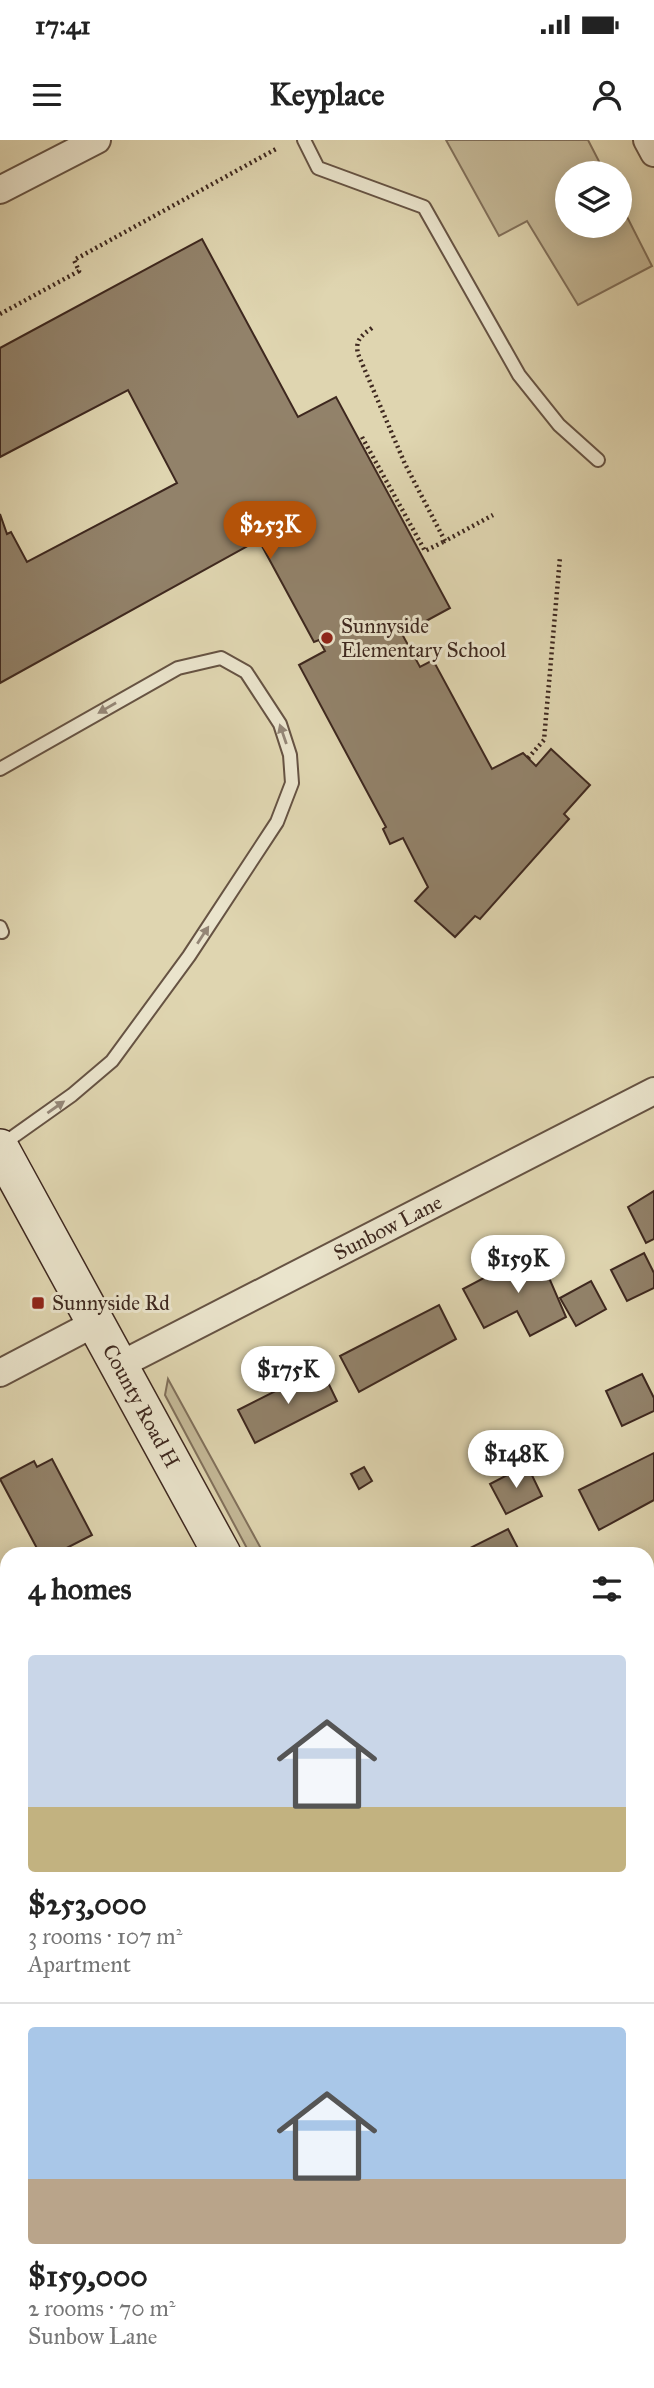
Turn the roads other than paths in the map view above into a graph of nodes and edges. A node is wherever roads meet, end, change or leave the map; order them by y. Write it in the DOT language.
graph roads {
  1 [pos="97,140"];
  2 [pos="304,140"];
  3 [pos="0,190"];
  4 [pos="598,460"];
  5 [pos="0,769"];
  6 [pos="654,1091"];
  7 [pos="0,1147"];
  8 [pos="97,1322"];
  9 [pos="120,1365"];
  10 [pos="0,1373"];
  11 [pos="218,1547"];
  1 -- 3 [label="street"];
  2 -- 4 [label="lane"];
  7 -- 5 [label="lane, one-way"];
  6 -- 9 [label="street, Sunbow Lane"];
  7 -- 8 [label="street, County Road H"];
  8 -- 9 [label="street, County Road H"];
  8 -- 10 [label="street"];
  9 -- 11 [label="street, County Road H"];
}
